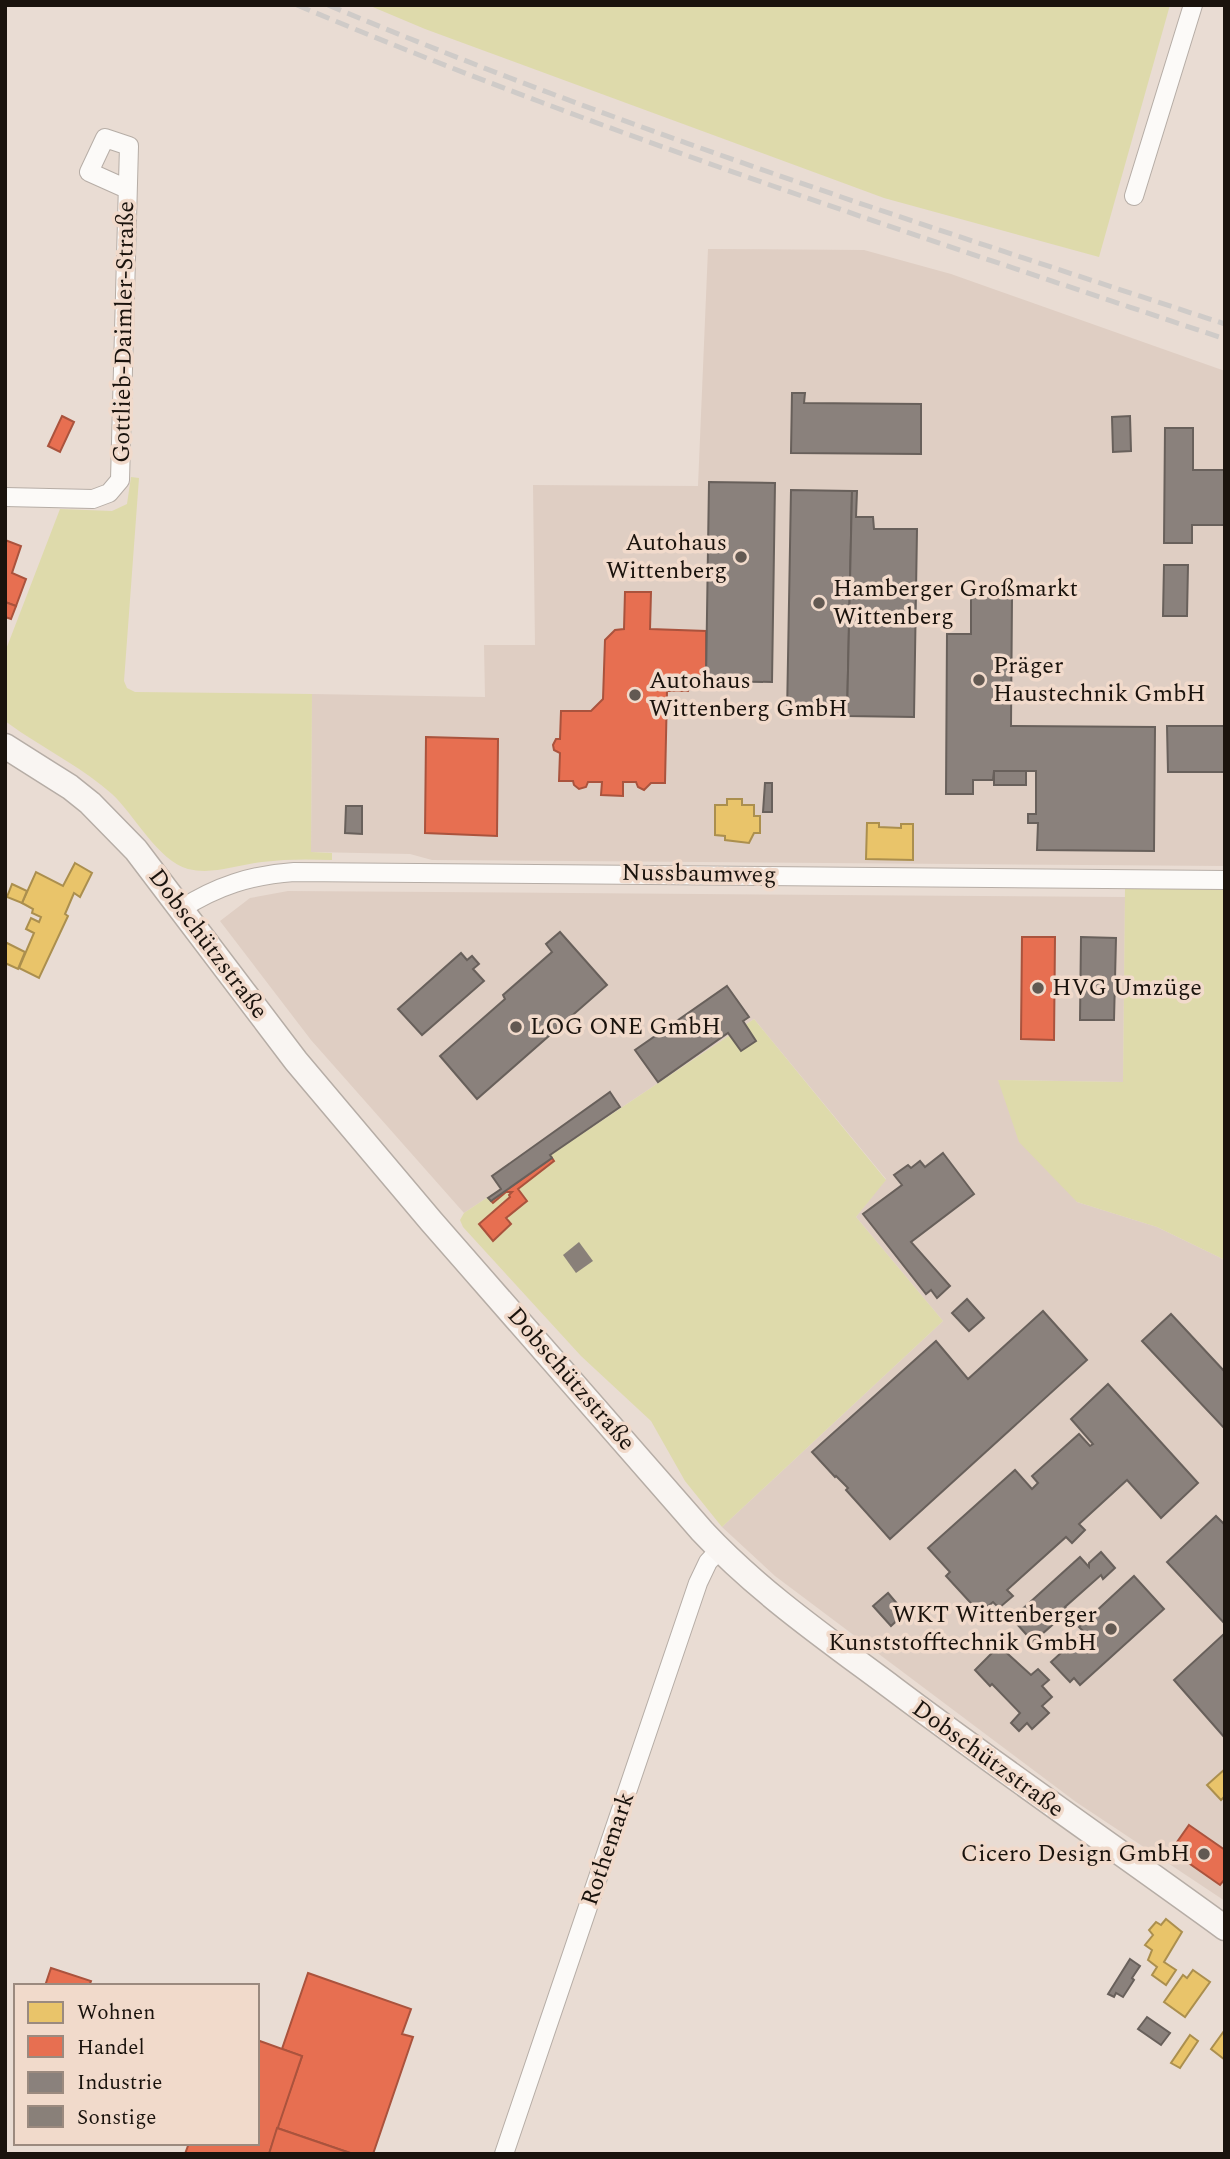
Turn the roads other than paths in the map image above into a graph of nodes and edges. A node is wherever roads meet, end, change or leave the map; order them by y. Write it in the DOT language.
graph roads {
  1 [pos="1193,5"];
  2 [pos="127,189"];
  3 [pos="1134,196"];
  4 [pos="5,497"];
  5 [pos="5,746"];
  6 [pos="1225,880"];
  7 [pos="181,909"];
  8 [pos="720,1549"];
  9 [pos="1223,1927"];
  10 [pos="504,2154"];
  1 -- 3 [label="street"];
  2 -- 4 [label="street, Gottlieb-Daimler-Straße"];
  5 -- 7 [label="street, Dobschützstraße"];
  6 -- 7 [label="street, Nussbaumweg"];
  7 -- 8 [label="street, Dobschützstraße"];
  8 -- 9 [label="street, Dobschützstraße"];
  8 -- 10 [label="street, Rothemark"];
}
